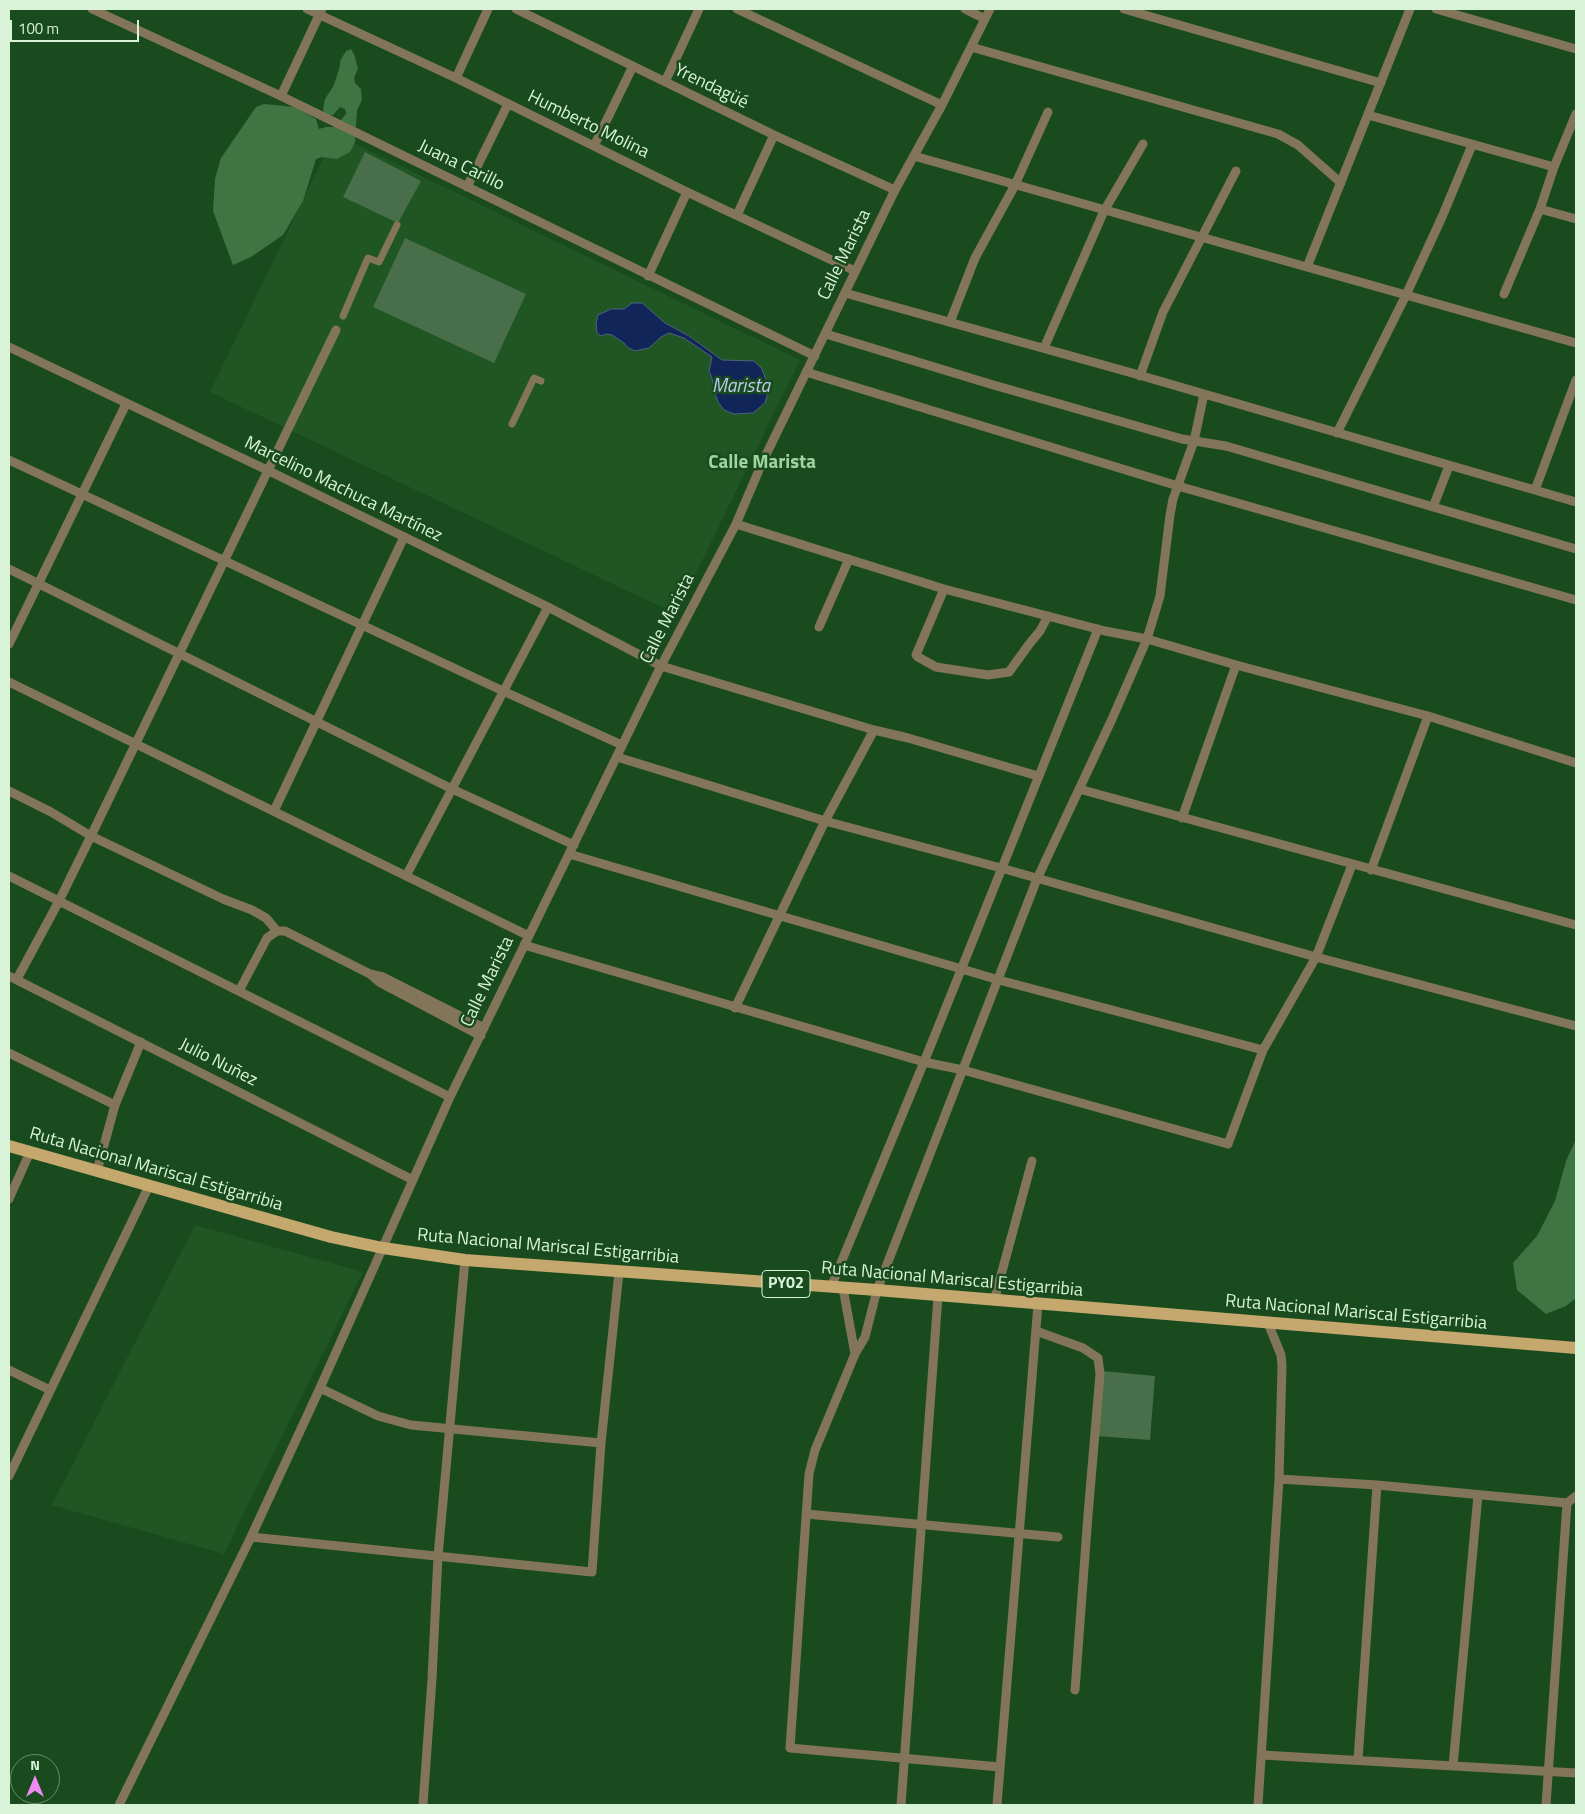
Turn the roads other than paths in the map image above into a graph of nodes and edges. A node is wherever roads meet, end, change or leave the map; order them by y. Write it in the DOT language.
graph roads {
  1 [pos="92,9"];
  2 [pos="307,9"];
  3 [pos="488,9"];
  4 [pos="516,9"];
  5 [pos="699,9"];
  6 [pos="737,9"];
  7 [pos="965,9"];
  8 [pos="990,9"];
  9 [pos="1124,9"];
  10 [pos="1410,9"];
  11 [pos="1436,9"];
  12 [pos="320,12"];
  13 [pos="985,19"];
  14 [pos="971,47"];
  15 [pos="1576,50"];
  16 [pos="633,66"];
  17 [pos="456,78"];
  18 [pos="665,82"];
  19 [pos="1381,83"];
  20 [pos="281,96"];
  21 [pos="508,104"];
  22 [pos="942,105"];
  23 [pos="1048,112"];
  24 [pos="1576,114"];
  25 [pos="1368,115"];
  26 [pos="1573,134"];
  27 [pos="774,135"];
  28 [pos="1143,144"];
  29 [pos="1472,145"];
  30 [pos="594,146"];
  31 [pos="914,156"];
  32 [pos="1554,167"];
  33 [pos="1236,171"];
  34 [pos="1340,183"];
  35 [pos="1014,185"];
  36 [pos="467,187"];
  37 [pos="895,190"];
  38 [pos="687,192"];
  39 [pos="1540,209"];
  40 [pos="1104,211"];
  41 [pos="737,215"];
  42 [pos="1576,219"];
  43 [pos="397,225"];
  44 [pos="1202,237"];
  45 [pos="1307,267"];
  46 [pos="855,271"];
  47 [pos="648,276"];
  48 [pos="845,293"];
  49 [pos="1504,294"];
  50 [pos="1406,295"];
  51 [pos="343,316"];
  52 [pos="950,322"];
  53 [pos="336,330"];
  54 [pos="826,334"];
  55 [pos="1576,343"];
  56 [pos="9,347"];
  57 [pos="1044,348"];
  58 [pos="815,356"];
  59 [pos="806,372"];
  60 [pos="1140,376"];
  61 [pos="1576,380"];
  62 [pos="541,381"];
  63 [pos="1204,394"];
  64 [pos="126,404"];
  65 [pos="512,424"];
  66 [pos="1337,433"];
  67 [pos="1194,440"];
  68 [pos="9,460"];
  69 [pos="1449,466"];
  70 [pos="268,470"];
  71 [pos="1178,486"];
  72 [pos="1535,490"];
  73 [pos="82,494"];
  74 [pos="1576,502"];
  75 [pos="1433,507"];
  76 [pos="736,524"];
  77 [pos="404,537"];
  78 [pos="1576,549"];
  79 [pos="849,559"];
  80 [pos="224,561"];
  81 [pos="9,569"];
  82 [pos="38,583"];
  83 [pos="944,589"];
  84 [pos="1576,600"];
  85 [pos="548,607"];
  86 [pos="1048,616"];
  87 [pos="363,624"];
  88 [pos="819,627"];
  89 [pos="1098,629"];
  90 [pos="1146,639"];
  91 [pos="9,644"];
  92 [pos="179,653"];
  93 [pos="1236,665"];
  94 [pos="661,666"];
  95 [pos="9,682"];
  96 [pos="504,691"];
  97 [pos="1428,716"];
  98 [pos="317,721"];
  99 [pos="874,730"];
  100 [pos="135,744"];
  101 [pos="622,745"];
  102 [pos="617,757"];
  103 [pos="1576,762"];
  104 [pos="1038,776"];
  105 [pos="452,788"];
  106 [pos="1079,789"];
  107 [pos="9,791"];
  108 [pos="274,812"];
  109 [pos="1182,818"];
  110 [pos="826,821"];
  111 [pos="91,836"];
  112 [pos="574,845"];
  113 [pos="569,854"];
  114 [pos="1352,865"];
  115 [pos="1001,868"];
  116 [pos="1371,870"];
  117 [pos="9,876"];
  118 [pos="406,876"];
  119 [pos="1037,879"];
  120 [pos="59,901"];
  121 [pos="778,916"];
  122 [pos="1576,925"];
  123 [pos="276,931"];
  124 [pos="529,936"];
  125 [pos="524,946"];
  126 [pos="1316,957"];
  127 [pos="960,969"];
  128 [pos="13,977"];
  129 [pos="999,980"];
  130 [pos="239,991"];
  131 [pos="736,1008"];
  132 [pos="1576,1026"];
  133 [pos="483,1032"];
  134 [pos="141,1042"];
  135 [pos="1263,1050"];
  136 [pos="9,1053"];
  137 [pos="924,1062"];
  138 [pos="963,1070"];
  139 [pos="450,1097"];
  140 [pos="115,1105"];
  141 [pos="9,1146"];
  142 [pos="30,1152"];
  143 [pos="1032,1161"];
  144 [pos="97,1171"];
  145 [pos="413,1180"];
  146 [pos="149,1186"];
  147 [pos="9,1199"];
  148 [pos="383,1248"];
  149 [pos="465,1260"];
  150 [pos="620,1272"];
  151 [pos="837,1288"];
  152 [pos="877,1290"];
  153 [pos="938,1296"];
  154 [pos="994,1301"];
  155 [pos="1038,1304"];
  156 [pos="1268,1323"];
  157 [pos="1036,1330"];
  158 [pos="1576,1348"];
  159 [pos="855,1354"];
  160 [pos="9,1370"];
  161 [pos="320,1388"];
  162 [pos="50,1390"];
  163 [pos="449,1429"];
  164 [pos="602,1443"];
  165 [pos="9,1476"];
  166 [pos="1280,1479"];
  167 [pos="1377,1485"];
  168 [pos="1478,1495"];
  169 [pos="1576,1496"];
  170 [pos="1567,1504"];
  171 [pos="806,1514"];
  172 [pos="922,1523"];
  173 [pos="1020,1534"];
  174 [pos="250,1536"];
  175 [pos="1058,1537"];
  176 [pos="438,1556"];
  177 [pos="1075,1690"];
  178 [pos="1262,1755"];
  179 [pos="905,1758"];
  180 [pos="1358,1760"];
  181 [pos="1453,1766"];
  182 [pos="1000,1767"];
  183 [pos="1549,1771"];
  184 [pos="1576,1773"];
  185 [pos="119,1805"];
  186 [pos="423,1805"];
  187 [pos="901,1805"];
  188 [pos="997,1805"];
  189 [pos="1258,1805"];
  190 [pos="1546,1805"];
  1 -- 20 [label="street, Juana Carillo"];
  2 -- 12 [label="street, Humberto Molina"];
  3 -- 17 [label="street"];
  4 -- 16 [label="street, Yrendagüé"];
  5 -- 18 [label="street"];
  6 -- 22 [label="street"];
  7 -- 13 [label="street"];
  8 -- 13 [label="street, Calle Marista"];
  9 -- 19 [label="street"];
  10 -- 19 [label="street"];
  11 -- 15 [label="street"];
  12 -- 17 [label="street, Humberto Molina"];
  12 -- 20 [label="street"];
  13 -- 14 [label="street, Calle Marista"];
  14 -- 22 [label="street, Calle Marista"];
  14 -- 34 [label="street"];
  16 -- 18 [label="street, Yrendagüé"];
  16 -- 30 [label="street"];
  17 -- 21 [label="street, Humberto Molina"];
  18 -- 27 [label="street, Yrendagüé"];
  19 -- 25 [label="street"];
  20 -- 36 [label="street, Juana Carillo"];
  21 -- 30 [label="street, Humberto Molina"];
  21 -- 36 [label="street"];
  22 -- 31 [label="street, Calle Marista"];
  23 -- 35 [label="street"];
  24 -- 26 [label="street"];
  25 -- 29 [label="street"];
  25 -- 34 [label="street"];
  26 -- 32 [label="street"];
  27 -- 37 [label="street, Yrendagüé"];
  27 -- 41 [label="street"];
  28 -- 40 [label="street"];
  29 -- 32 [label="street"];
  29 -- 50 [label="street"];
  30 -- 38 [label="street, Humberto Molina"];
  31 -- 35 [label="street"];
  31 -- 37 [label="street, Calle Marista"];
  32 -- 39 [label="street"];
  33 -- 44 [label="street"];
  34 -- 45 [label="street"];
  35 -- 40 [label="street"];
  35 -- 52 [label="street"];
  36 -- 47 [label="street, Juana Carillo"];
  37 -- 46 [label="street, Calle Marista"];
  38 -- 41 [label="street, Humberto Molina"];
  38 -- 47 [label="street"];
  39 -- 42 [label="street"];
  39 -- 49 [label="street"];
  40 -- 44 [label="street"];
  40 -- 57 [label="street"];
  41 -- 46 [label="street, Humberto Molina"];
  43 -- 51 [label="street"];
  44 -- 45 [label="street"];
  44 -- 60 [label="street"];
  45 -- 50 [label="street"];
  46 -- 48 [label="street, Calle Marista"];
  47 -- 58 [label="street, Juana Carillo"];
  48 -- 52 [label="street"];
  48 -- 54 [label="street, Calle Marista"];
  50 -- 55 [label="street"];
  50 -- 66 [label="street"];
  52 -- 57 [label="street"];
  53 -- 70 [label="street"];
  54 -- 58 [label="street, Calle Marista"];
  54 -- 67 [label="street"];
  56 -- 64 [label="street, Marcelino Machuca Martínez"];
  57 -- 60 [label="street"];
  58 -- 59 [label="street, Calle Marista"];
  59 -- 71 [label="street"];
  59 -- 76 [label="street, Calle Marista"];
  60 -- 63 [label="street"];
  61 -- 72 [label="street"];
  62 -- 65 [label="street"];
  63 -- 66 [label="street"];
  63 -- 67 [label="street"];
  64 -- 70 [label="street, Marcelino Machuca Martínez"];
  64 -- 73 [label="street"];
  66 -- 69 [label="street"];
  67 -- 71 [label="street"];
  67 -- 75 [label="street"];
  68 -- 73 [label="street"];
  69 -- 72 [label="street"];
  69 -- 75 [label="street"];
  70 -- 77 [label="street, Marcelino Machuca Martínez"];
  70 -- 80 [label="street"];
  71 -- 84 [label="street"];
  71 -- 90 [label="street"];
  72 -- 74 [label="street"];
  73 -- 80 [label="street"];
  73 -- 82 [label="street"];
  75 -- 78 [label="street"];
  76 -- 79 [label="street"];
  76 -- 94 [label="street, Calle Marista"];
  77 -- 85 [label="street, Marcelino Machuca Martínez"];
  77 -- 87 [label="street"];
  79 -- 83 [label="street"];
  79 -- 88 [label="street"];
  80 -- 87 [label="street"];
  80 -- 92 [label="street"];
  81 -- 82 [label="street"];
  82 -- 91 [label="street"];
  82 -- 92 [label="street"];
  83 -- 86 [label="street"];
  83 -- 86 [label="street"];
  85 -- 94 [label="street, Marcelino Machuca Martínez"];
  85 -- 96 [label="street"];
  86 -- 89 [label="street"];
  87 -- 96 [label="street"];
  87 -- 98 [label="street"];
  89 -- 90 [label="street"];
  89 -- 104 [label="street"];
  90 -- 93 [label="street"];
  90 -- 106 [label="street"];
  92 -- 98 [label="street"];
  92 -- 100 [label="street"];
  93 -- 97 [label="street"];
  93 -- 109 [label="street"];
  94 -- 99 [label="street, Marcelino Machuca Martínez"];
  94 -- 101 [label="street, Calle Marista"];
  95 -- 100 [label="street"];
  96 -- 101 [label="street"];
  96 -- 105 [label="street"];
  97 -- 103 [label="street"];
  97 -- 116 [label="street"];
  98 -- 105 [label="street"];
  98 -- 108 [label="street"];
  99 -- 104 [label="street, Marcelino Machuca Martínez"];
  99 -- 110 [label="street"];
  100 -- 108 [label="street"];
  100 -- 111 [label="street"];
  101 -- 102 [label="street, Calle Marista"];
  102 -- 110 [label="street"];
  102 -- 112 [label="street, Calle Marista"];
  104 -- 115 [label="street"];
  105 -- 112 [label="street"];
  105 -- 118 [label="street"];
  106 -- 109 [label="street"];
  106 -- 119 [label="street"];
  107 -- 111 [label="street"];
  108 -- 118 [label="street"];
  109 -- 114 [label="street"];
  110 -- 115 [label="street"];
  110 -- 121 [label="street"];
  111 -- 120 [label="street"];
  111 -- 123 [label="street"];
  112 -- 113 [label="street, Calle Marista"];
  113 -- 121 [label="street"];
  113 -- 124 [label="street, Calle Marista"];
  114 -- 116 [label="street"];
  114 -- 126 [label="street"];
  115 -- 119 [label="street"];
  115 -- 127 [label="street"];
  116 -- 122 [label="street"];
  117 -- 120 [label="street"];
  118 -- 124 [label="street"];
  119 -- 126 [label="street"];
  119 -- 129 [label="street"];
  120 -- 128 [label="street"];
  120 -- 130 [label="street"];
  121 -- 127 [label="street"];
  121 -- 131 [label="street"];
  123 -- 130 [label="street"];
  123 -- 133 [label="street"];
  124 -- 125 [label="street, Calle Marista"];
  125 -- 131 [label="street"];
  125 -- 133 [label="street, Calle Marista"];
  126 -- 132 [label="street"];
  126 -- 135 [label="street"];
  127 -- 129 [label="street"];
  127 -- 137 [label="street"];
  128 -- 134 [label="street, Julio Nuñez"];
  129 -- 135 [label="street"];
  129 -- 138 [label="street"];
  130 -- 139 [label="street"];
  131 -- 137 [label="street"];
  133 -- 139 [label="street, Calle Marista"];
  134 -- 140 [label="street"];
  134 -- 145 [label="street, Julio Nuñez"];
  135 -- 138 [label="street"];
  136 -- 140 [label="street"];
  137 -- 138 [label="street"];
  137 -- 151 [label="street"];
  138 -- 152 [label="street"];
  139 -- 145 [label="street, Calle Marista"];
  140 -- 144 [label="street"];
  141 -- 142 [label="main road, Ruta Nacional Mariscal Estigarribia / PY02"];
  142 -- 144 [label="main road, Ruta Nacional Mariscal Estigarribia / PY02"];
  142 -- 147 [label="street"];
  143 -- 154 [label="street"];
  144 -- 146 [label="main road, Ruta Nacional Mariscal Estigarribia / PY02"];
  145 -- 148 [label="street, Calle Marista"];
  146 -- 148 [label="main road, Ruta Nacional Mariscal Estigarribia / PY02"];
  146 -- 162 [label="street"];
  148 -- 149 [label="main road, Ruta Nacional Mariscal Estigarribia / PY02"];
  148 -- 161 [label="street, Calle Marista"];
  149 -- 150 [label="main road, Ruta Nacional Mariscal Estigarribia / PY02"];
  149 -- 163 [label="street"];
  150 -- 151 [label="main road, Ruta Nacional Mariscal Estigarribia / PY02"];
  150 -- 164 [label="street"];
  151 -- 152 [label="main road, Ruta Nacional Mariscal Estigarribia / PY02"];
  151 -- 159 [label="street"];
  152 -- 153 [label="main road, Ruta Nacional Mariscal Estigarribia / PY02"];
  152 -- 159 [label="street"];
  153 -- 154 [label="main road, Ruta Nacional Mariscal Estigarribia / PY02"];
  153 -- 172 [label="street"];
  154 -- 155 [label="main road, Ruta Nacional Mariscal Estigarribia / PY02"];
  155 -- 156 [label="main road, Ruta Nacional Mariscal Estigarribia / PY02"];
  155 -- 157 [label="street"];
  156 -- 158 [label="main road, Ruta Nacional Mariscal Estigarribia / PY02"];
  156 -- 166 [label="street"];
  157 -- 173 [label="street"];
  157 -- 177 [label="street"];
  159 -- 171 [label="street"];
  160 -- 162 [label="street"];
  161 -- 163 [label="street"];
  161 -- 174 [label="street, Calle Marista"];
  162 -- 165 [label="street"];
  163 -- 164 [label="street"];
  163 -- 176 [label="street"];
  164 -- 176 [label="street"];
  166 -- 167 [label="street"];
  166 -- 178 [label="street"];
  167 -- 168 [label="street"];
  167 -- 180 [label="street"];
  168 -- 170 [label="street"];
  168 -- 181 [label="street"];
  169 -- 170 [label="street"];
  170 -- 183 [label="street"];
  171 -- 172 [label="street"];
  171 -- 179 [label="street"];
  172 -- 173 [label="street"];
  172 -- 179 [label="street"];
  173 -- 175 [label="street"];
  173 -- 182 [label="street"];
  174 -- 176 [label="street"];
  174 -- 185 [label="street, Calle Marista"];
  176 -- 186 [label="street"];
  178 -- 180 [label="street"];
  178 -- 189 [label="street"];
  179 -- 182 [label="street"];
  179 -- 187 [label="street"];
  180 -- 181 [label="street"];
  181 -- 183 [label="street"];
  182 -- 188 [label="street"];
  183 -- 184 [label="street"];
  183 -- 190 [label="street"];
}
